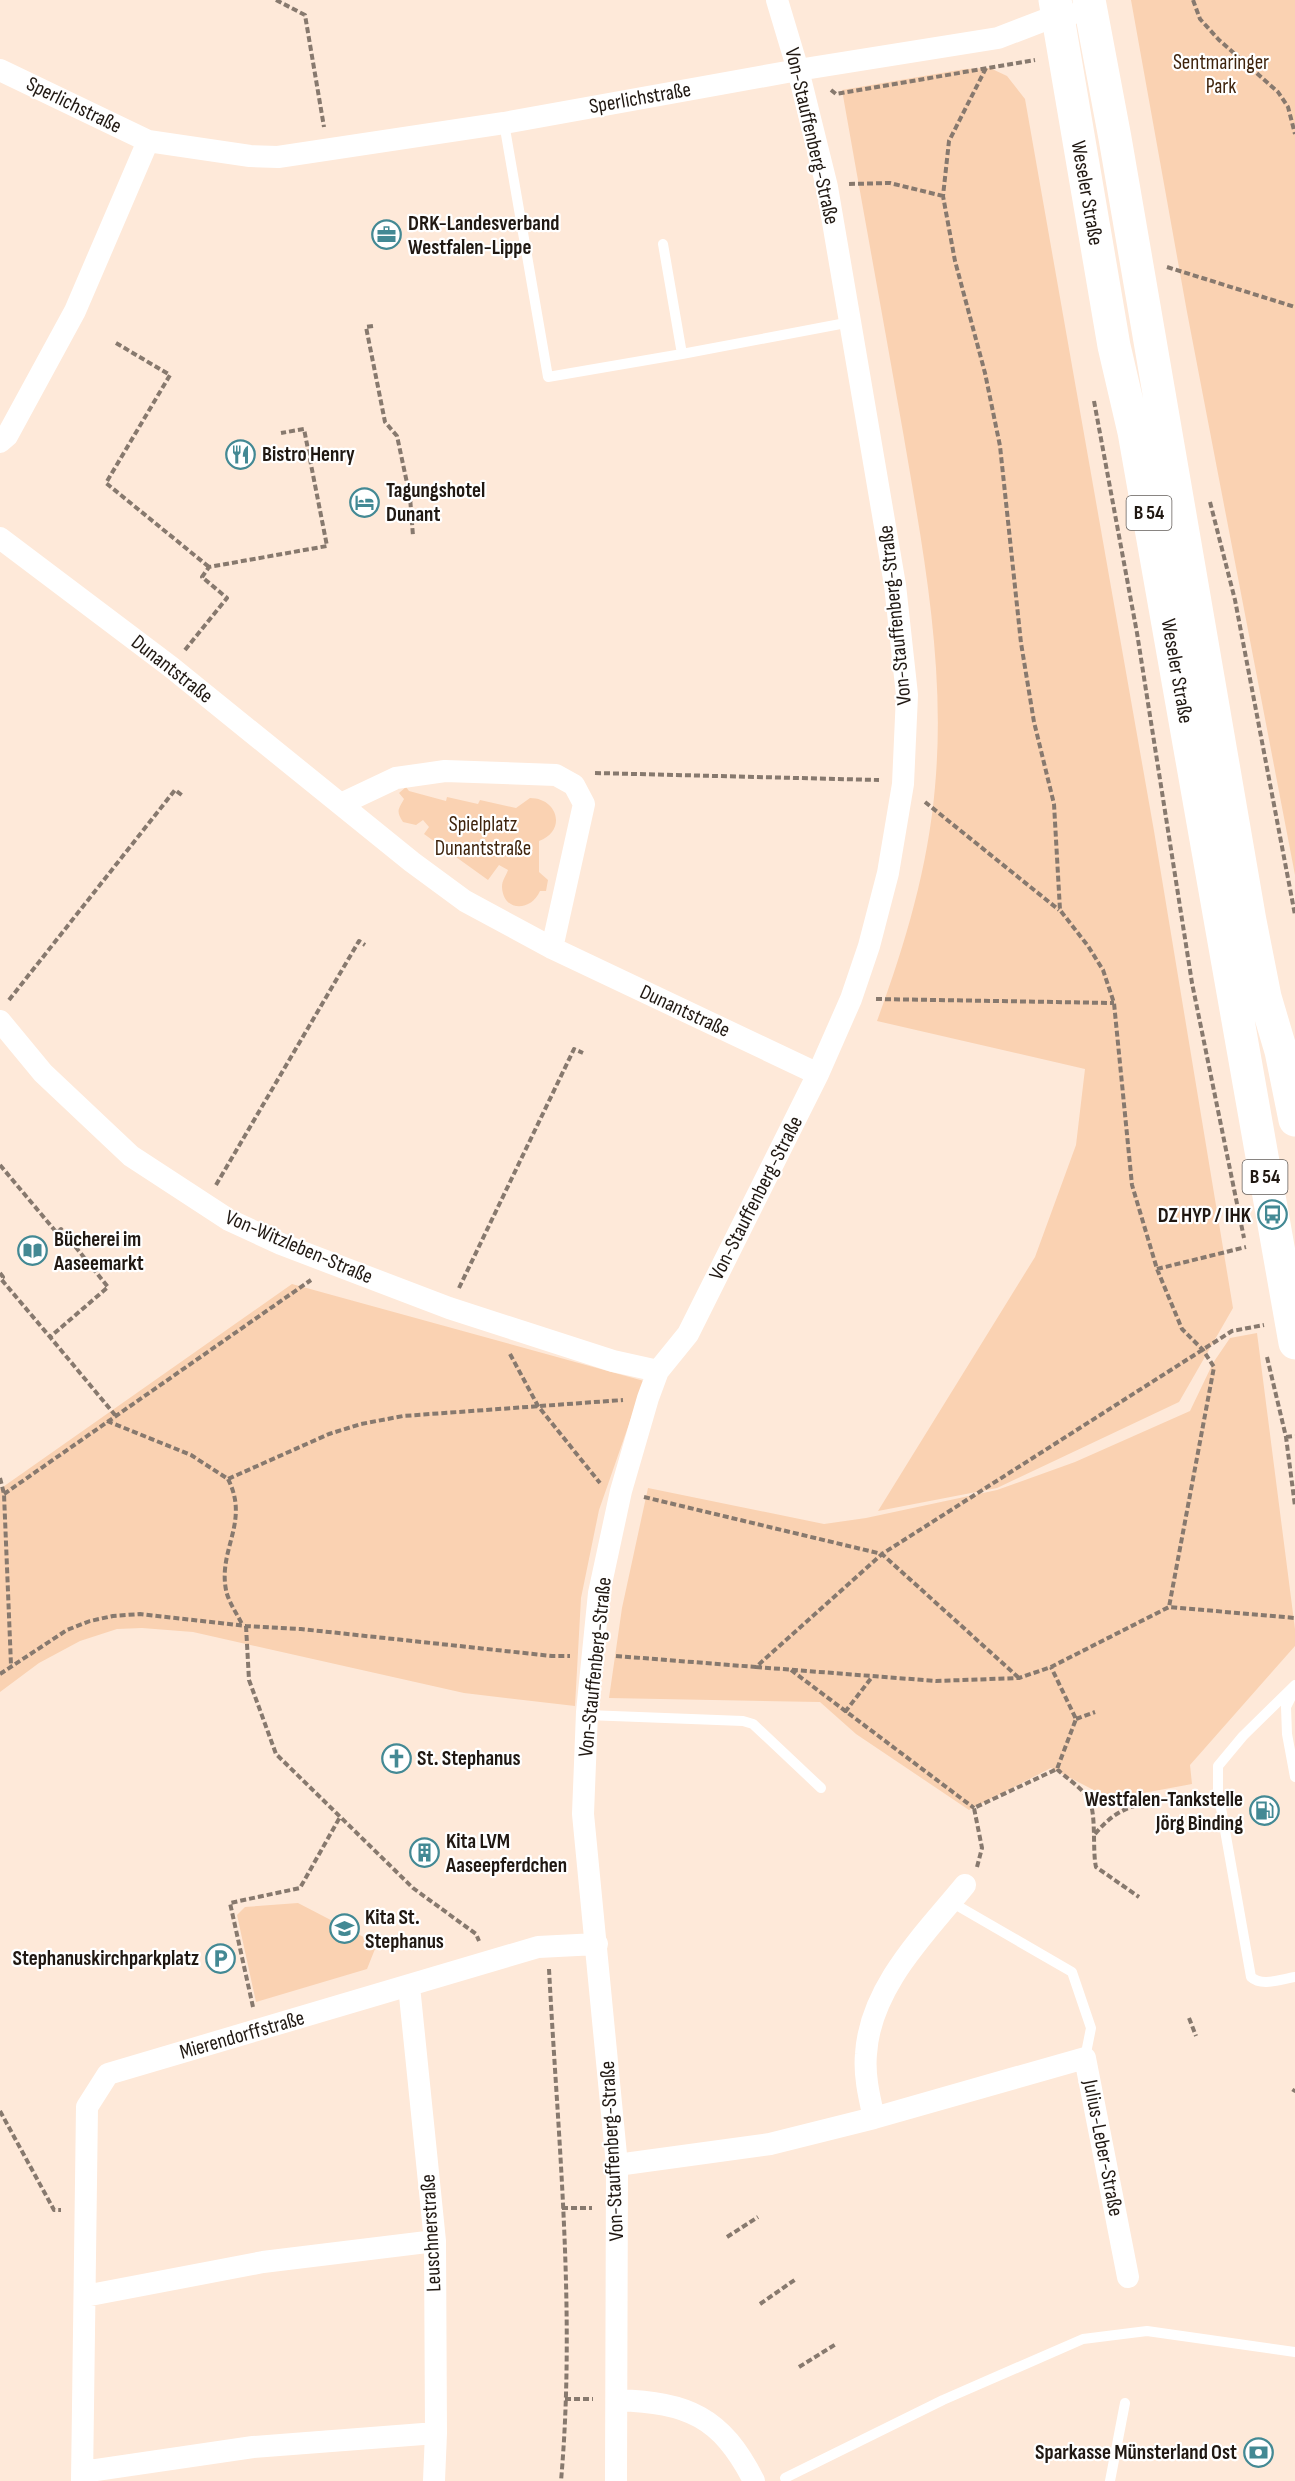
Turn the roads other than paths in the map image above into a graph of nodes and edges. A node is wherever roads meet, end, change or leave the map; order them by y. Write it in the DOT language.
graph roads {
  1 [pos="777,0"];
  2 [pos="1090,6"];
  3 [pos="1056,8"];
  4 [pos="0,70"];
  5 [pos="798,70"];
  6 [pos="504,123"];
  7 [pos="148,141"];
  8 [pos="663,244"];
  9 [pos="851,322"];
  10 [pos="682,354"];
  11 [pos="0,442"];
  12 [pos="0,538"];
  13 [pos="341,804"];
  14 [pos="552,948"];
  15 [pos="3,1012"];
  16 [pos="818,1074"];
  17 [pos="1295,1120"];
  18 [pos="1280,1345"];
  19 [pos="658,1371"];
  20 [pos="1295,1686"];
  21 [pos="587,1715"];
  22 [pos="1295,1777"];
  23 [pos="821,1788"];
  24 [pos="958,1894"];
  25 [pos="597,1944"];
  26 [pos="1295,1977"];
  27 [pos="409,1986"];
  28 [pos="1085,2058"];
  29 [pos="873,2118"];
  30 [pos="617,2165"];
  31 [pos="435,2241"];
  32 [pos="1128,2277"];
  33 [pos="85,2296"];
  34 [pos="1295,2352"];
  35 [pos="618,2400"];
  36 [pos="1125,2403"];
  37 [pos="436,2433"];
  38 [pos="83,2477"];
  39 [pos="785,2478"];
  40 [pos="434,2481"];
  41 [pos="616,2481"];
  42 [pos="754,2481"];
  43 [pos="1110,2481"];
  1 -- 5 [label="street, Von-Stauffenberg-Straße"];
  2 -- 3 [label="street, Sperlichstraße"];
  2 -- 17 [label="main road, Weseler Straße / B 54"];
  3 -- 5 [label="street, Sperlichstraße"];
  3 -- 18 [label="main road, Weseler Straße / B 54"];
  4 -- 7 [label="street, Sperlichstraße"];
  5 -- 6 [label="street, Sperlichstraße"];
  5 -- 9 [label="street, Von-Stauffenberg-Straße"];
  6 -- 7 [label="street, Sperlichstraße"];
  6 -- 10 [label="lane"];
  7 -- 11 [label="street"];
  8 -- 10 [label="lane"];
  9 -- 10 [label="lane"];
  9 -- 16 [label="street, Von-Stauffenberg-Straße"];
  12 -- 13 [label="street, Dunantstraße"];
  13 -- 14 [label="street, Dunantstraße"];
  13 -- 14 [label="street"];
  14 -- 16 [label="street, Dunantstraße"];
  15 -- 19 [label="street, Von-Witzleben-Straße"];
  16 -- 19 [label="street, Von-Stauffenberg-Straße"];
  19 -- 21 [label="street, Von-Stauffenberg-Straße"];
  20 -- 22 [label="lane"];
  20 -- 26 [label="lane"];
  21 -- 23 [label="lane"];
  21 -- 25 [label="street, Von-Stauffenberg-Straße"];
  24 -- 28 [label="lane"];
  24 -- 29 [label="street"];
  25 -- 27 [label="street, Mierendorffstraße"];
  25 -- 30 [label="street, Von-Stauffenberg-Straße"];
  27 -- 31 [label="street, Leuschnerstraße"];
  27 -- 33 [label="street, Mierendorffstraße"];
  28 -- 29 [label="street, Julius-Leber-Straße"];
  28 -- 32 [label="street, Julius-Leber-Straße"];
  29 -- 30 [label="street, Julius-Leber-Straße"];
  30 -- 35 [label="street, Von-Stauffenberg-Straße"];
  31 -- 33 [label="street"];
  31 -- 37 [label="street, Leuschnerstraße"];
  33 -- 38 [label="street, Mierendorffstraße"];
  34 -- 39 [label="lane"];
  35 -- 41 [label="street, Von-Stauffenberg-Straße"];
  35 -- 42 [label="street"];
  36 -- 43 [label="lane"];
  37 -- 38 [label="street, Mierendorffstraße"];
  37 -- 40 [label="street, Leuschnerstraße"];
}
